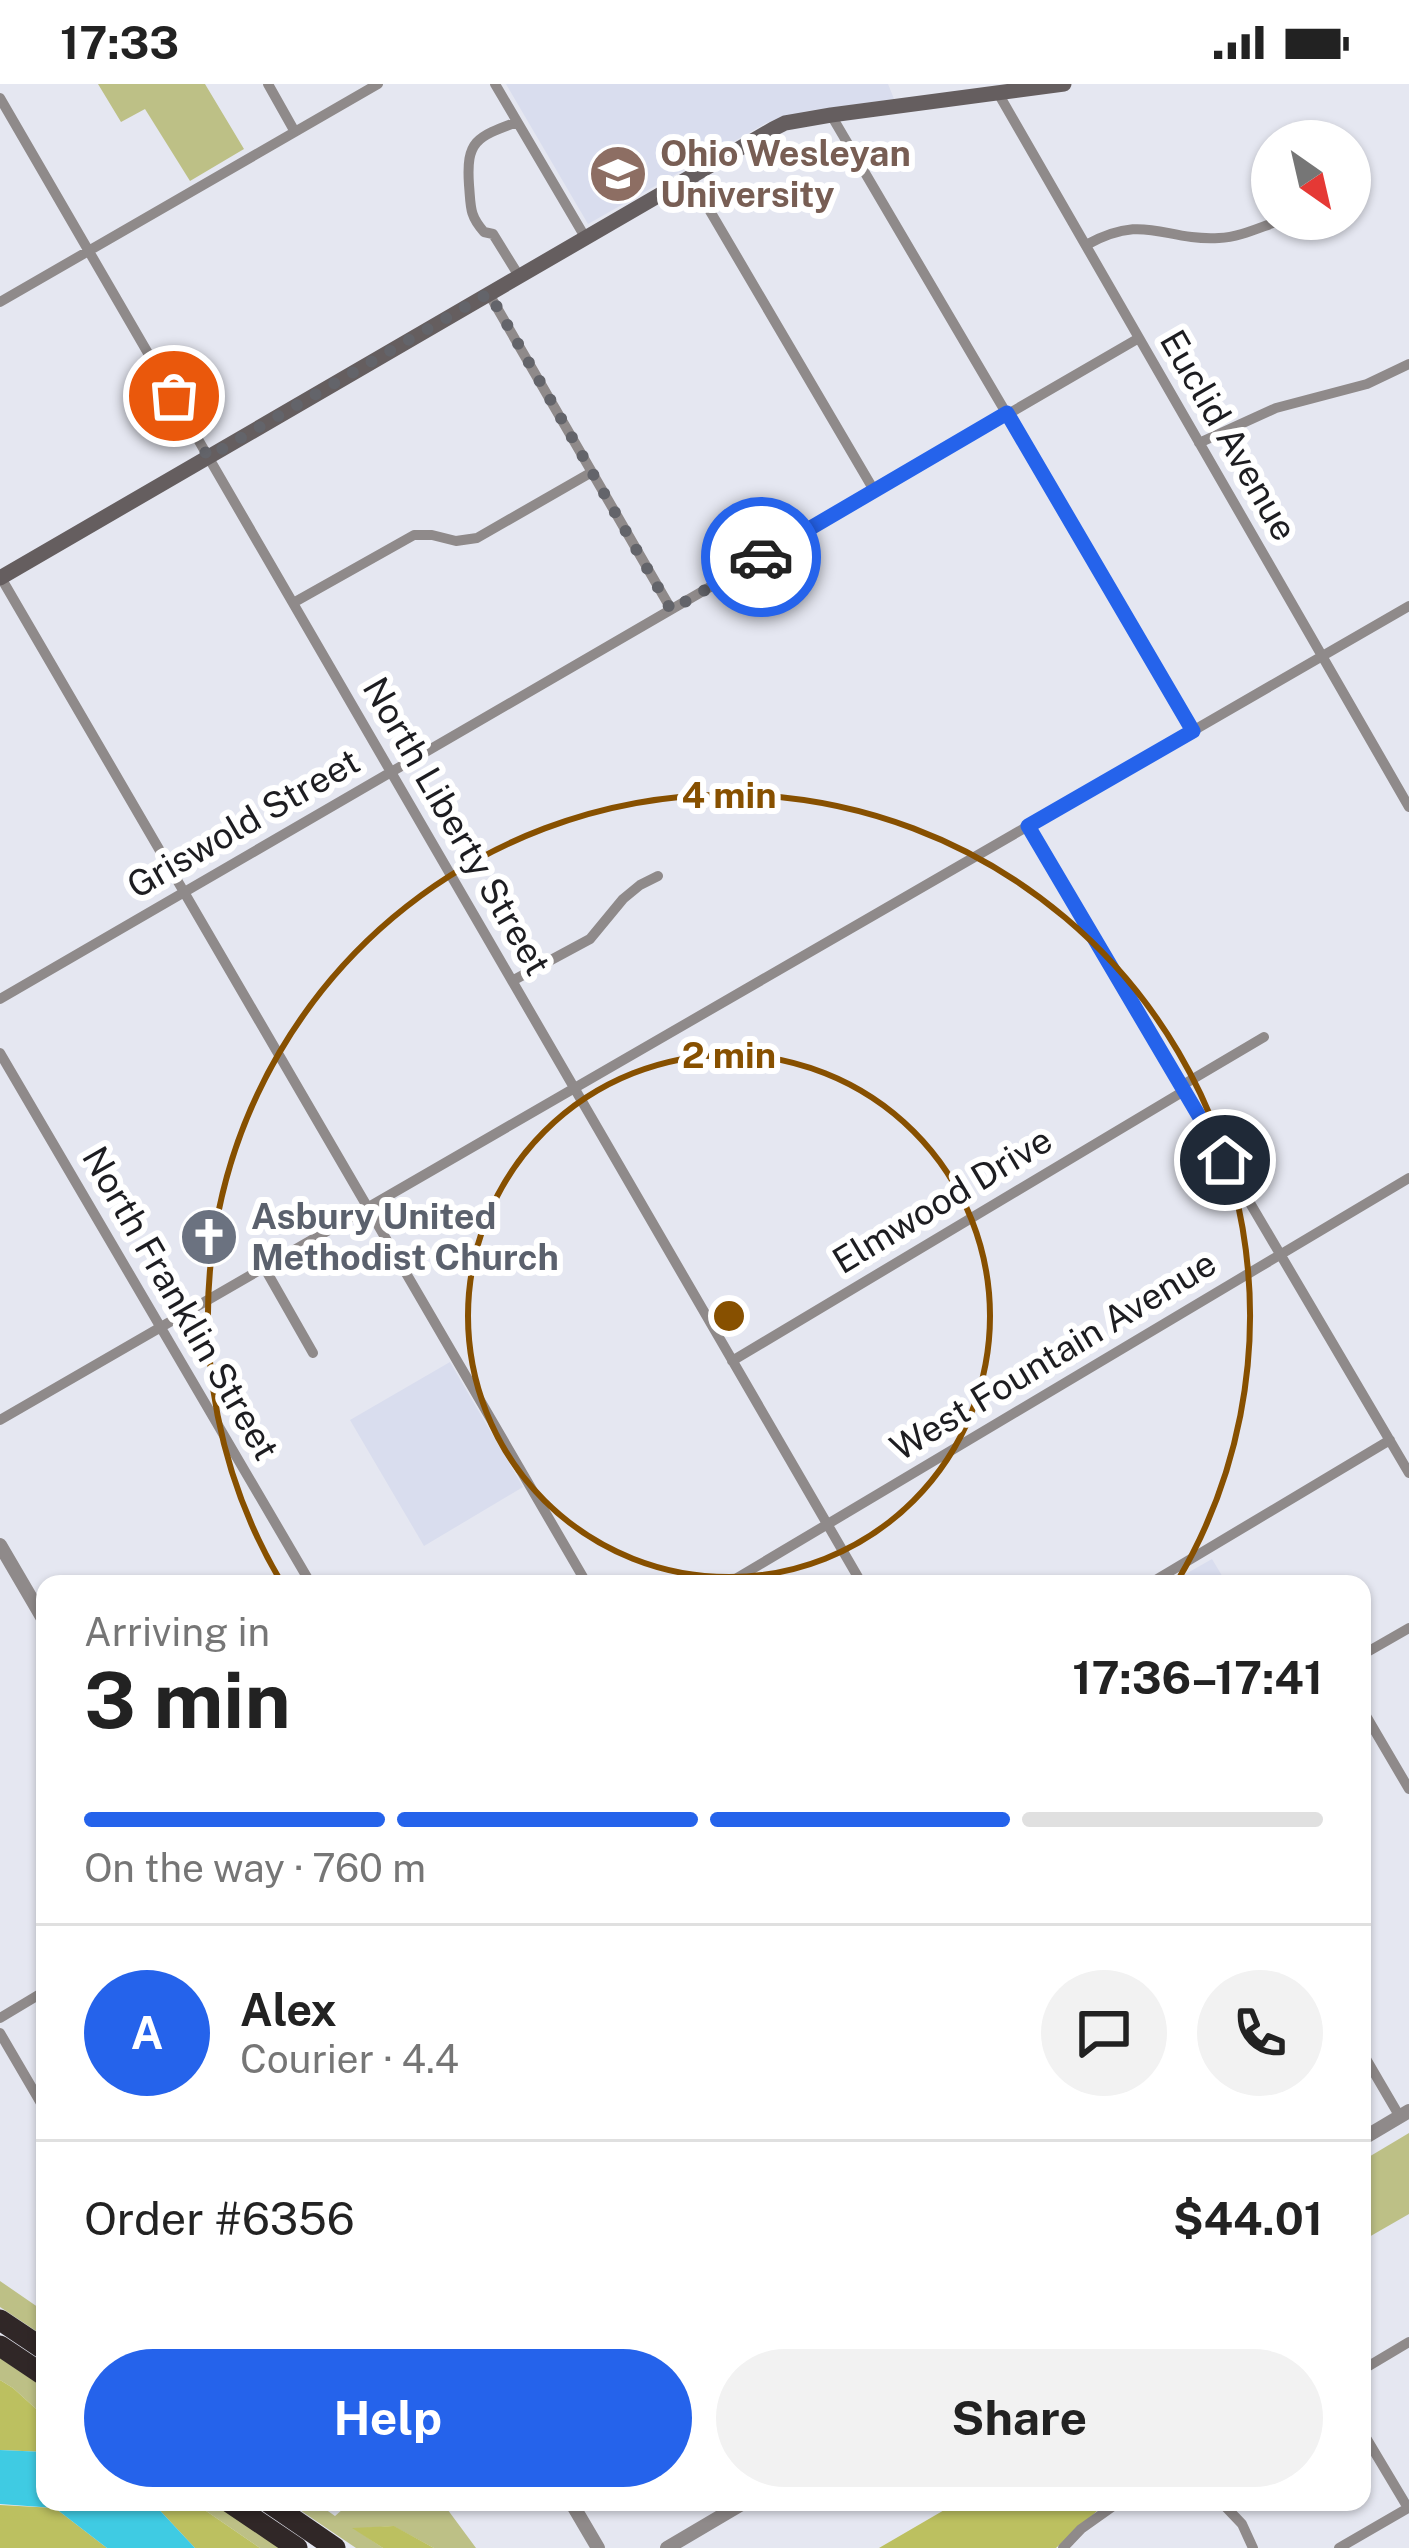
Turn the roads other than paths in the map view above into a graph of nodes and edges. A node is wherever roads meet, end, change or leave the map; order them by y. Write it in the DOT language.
graph roads {
  1 [pos="268,84"];
  2 [pos="378,84"];
  3 [pos="495,84"];
  4 [pos="1064,84"];
  5 [pos="998,93"];
  6 [pos="0,98"];
  7 [pos="831,115"];
  8 [pos="517,122"];
  9 [pos="295,132"];
  10 [pos="691,176"];
  11 [pos="1251,229"];
  12 [pos="585,237"];
  13 [pos="1086,245"];
  14 [pos="88,251"];
  15 [pos="519,276"];
  16 [pos="489,293"];
  17 [pos="0,302"];
  18 [pos="1139,338"];
  19 [pos="1409,364"];
  20 [pos="1007,413"];
  21 [pos="1199,443"];
  22 [pos="208,457"];
  23 [pos="592,472"];
  24 [pos="875,491"];
  25 [pos="0,577"];
  26 [pos="293,603"];
  27 [pos="1409,606"];
  28 [pos="671,610"];
  29 [pos="1322,656"];
  30 [pos="1193,731"];
  31 [pos="391,772"];
  32 [pos="1409,807"];
  33 [pos="1028,826"];
  34 [pos="658,876"];
  35 [pos="183,893"];
  36 [pos="512,981"];
  37 [pos="0,999"];
  38 [pos="1264,1036"];
  39 [pos="0,1053"];
  40 [pos="574,1088"];
  41 [pos="1182,1089"];
  42 [pos="1409,1178"];
  43 [pos="367,1208"];
  44 [pos="1280,1255"];
  45 [pos="264,1268"];
  46 [pos="160,1327"];
  47 [pos="313,1353"];
  48 [pos="732,1360"];
  49 [pos="0,1420"];
  50 [pos="1390,1440"];
  51 [pos="1409,1474"];
  52 [pos="826,1525"];
  53 [pos="0,1545"];
  54 [pos="306,1575"];
  55 [pos="582,1575"];
  56 [pos="742,1575"];
  57 [pos="857,1575"];
  58 [pos="1164,1575"];
  59 [pos="36,1607"];
  60 [pos="1409,1628"];
  61 [pos="1371,1650"];
  62 [pos="1371,1725"];
  63 [pos="1409,1790"];
  64 [pos="36,1996"];
  65 [pos="0,2018"];
  66 [pos="0,2033"];
  67 [pos="1371,2065"];
  68 [pos="36,2095"];
  69 [pos="1405,2114"];
  70 [pos="1371,2134"];
  71 [pos="0,2320"];
  72 [pos="1409,2342"];
  73 [pos="36,2344"];
  74 [pos="0,2346"];
  75 [pos="1371,2365"];
  76 [pos="36,2370"];
  77 [pos="1371,2446"];
  78 [pos="1408,2508"];
  79 [pos="243,2511"];
  80 [pos="281,2511"];
  81 [pos="576,2511"];
  82 [pos="731,2511"];
  83 [pos="1104,2511"];
  84 [pos="1230,2511"];
  85 [pos="297,2548"];
  86 [pos="335,2548"];
  87 [pos="598,2548"];
  88 [pos="668,2548"];
  89 [pos="1063,2548"];
  90 [pos="1253,2548"];
  91 [pos="1340,2548"];
  1 -- 9 [label="street"];
  2 -- 9 [label="street"];
  3 -- 8 [label="street"];
  4 -- 5 [label="main road"];
  5 -- 7 [label="main road"];
  5 -- 13 [label="street, Euclid Avenue"];
  6 -- 14 [label="street, North Liberty Street"];
  7 -- 10 [label="main road"];
  7 -- 20 [label="street"];
  8 -- 12 [label="street"];
  8 -- 15 [label="street"];
  9 -- 14 [label="street"];
  10 -- 12 [label="main road"];
  10 -- 24 [label="street"];
  11 -- 13 [label="street"];
  12 -- 15 [label="main road"];
  13 -- 18 [label="street, Euclid Avenue"];
  14 -- 17 [label="street"];
  14 -- 22 [label="street, North Liberty Street"];
  15 -- 16 [label="main road"];
  16 -- 22 [label="main road"];
  16 -- 23 [label="street"];
  18 -- 20 [label="street, Griswold Street"];
  18 -- 21 [label="street, Euclid Avenue"];
  19 -- 21 [label="street"];
  20 -- 24 [label="street, Griswold Street"];
  20 -- 30 [label="street"];
  21 -- 29 [label="street, Euclid Avenue"];
  22 -- 25 [label="main road"];
  22 -- 26 [label="street, North Liberty Street"];
  23 -- 26 [label="street"];
  23 -- 28 [label="street"];
  24 -- 28 [label="street, Griswold Street"];
  25 -- 35 [label="street"];
  26 -- 31 [label="street, North Liberty Street"];
  27 -- 29 [label="street"];
  28 -- 31 [label="street, Griswold Street"];
  29 -- 30 [label="street"];
  29 -- 32 [label="street, Euclid Avenue"];
  30 -- 33 [label="street"];
  31 -- 35 [label="street, Griswold Street"];
  31 -- 36 [label="street, North Liberty Street"];
  33 -- 40 [label="street"];
  33 -- 41 [label="street"];
  34 -- 36 [label="street"];
  35 -- 37 [label="street, Griswold Street"];
  35 -- 43 [label="street"];
  36 -- 40 [label="street, North Liberty Street"];
  38 -- 41 [label="street, Elmwood Drive"];
  39 -- 46 [label="street, North Franklin Street"];
  40 -- 43 [label="street"];
  40 -- 48 [label="street, North Liberty Street"];
  41 -- 44 [label="street"];
  41 -- 48 [label="street, Elmwood Drive"];
  42 -- 44 [label="street, West Fountain Avenue"];
  43 -- 45 [label="street"];
  43 -- 55 [label="street"];
  44 -- 50 [label="street"];
  44 -- 52 [label="street, West Fountain Avenue"];
  45 -- 46 [label="street"];
  45 -- 47 [label="street"];
  46 -- 49 [label="street"];
  46 -- 54 [label="street, North Franklin Street"];
  48 -- 52 [label="street, North Liberty Street"];
  50 -- 51 [label="street"];
  50 -- 58 [label="street"];
  52 -- 56 [label="street, West Fountain Avenue"];
  52 -- 57 [label="street, North Liberty Street"];
  53 -- 59 [label="street"];
  60 -- 61 [label="street"];
  62 -- 63 [label="street"];
  64 -- 65 [label="street"];
  66 -- 68 [label="street"];
  67 -- 69 [label="street"];
  69 -- 70 [label="street"];
  71 -- 73 [label="highway"];
  72 -- 75 [label="street"];
  74 -- 76 [label="highway"];
  77 -- 78 [label="street"];
  78 -- 91 [label="street"];
  79 -- 85 [label="highway"];
  80 -- 86 [label="highway"];
  81 -- 87 [label="street"];
  82 -- 88 [label="street"];
  83 -- 89 [label="street"];
  84 -- 90 [label="street"];
}
